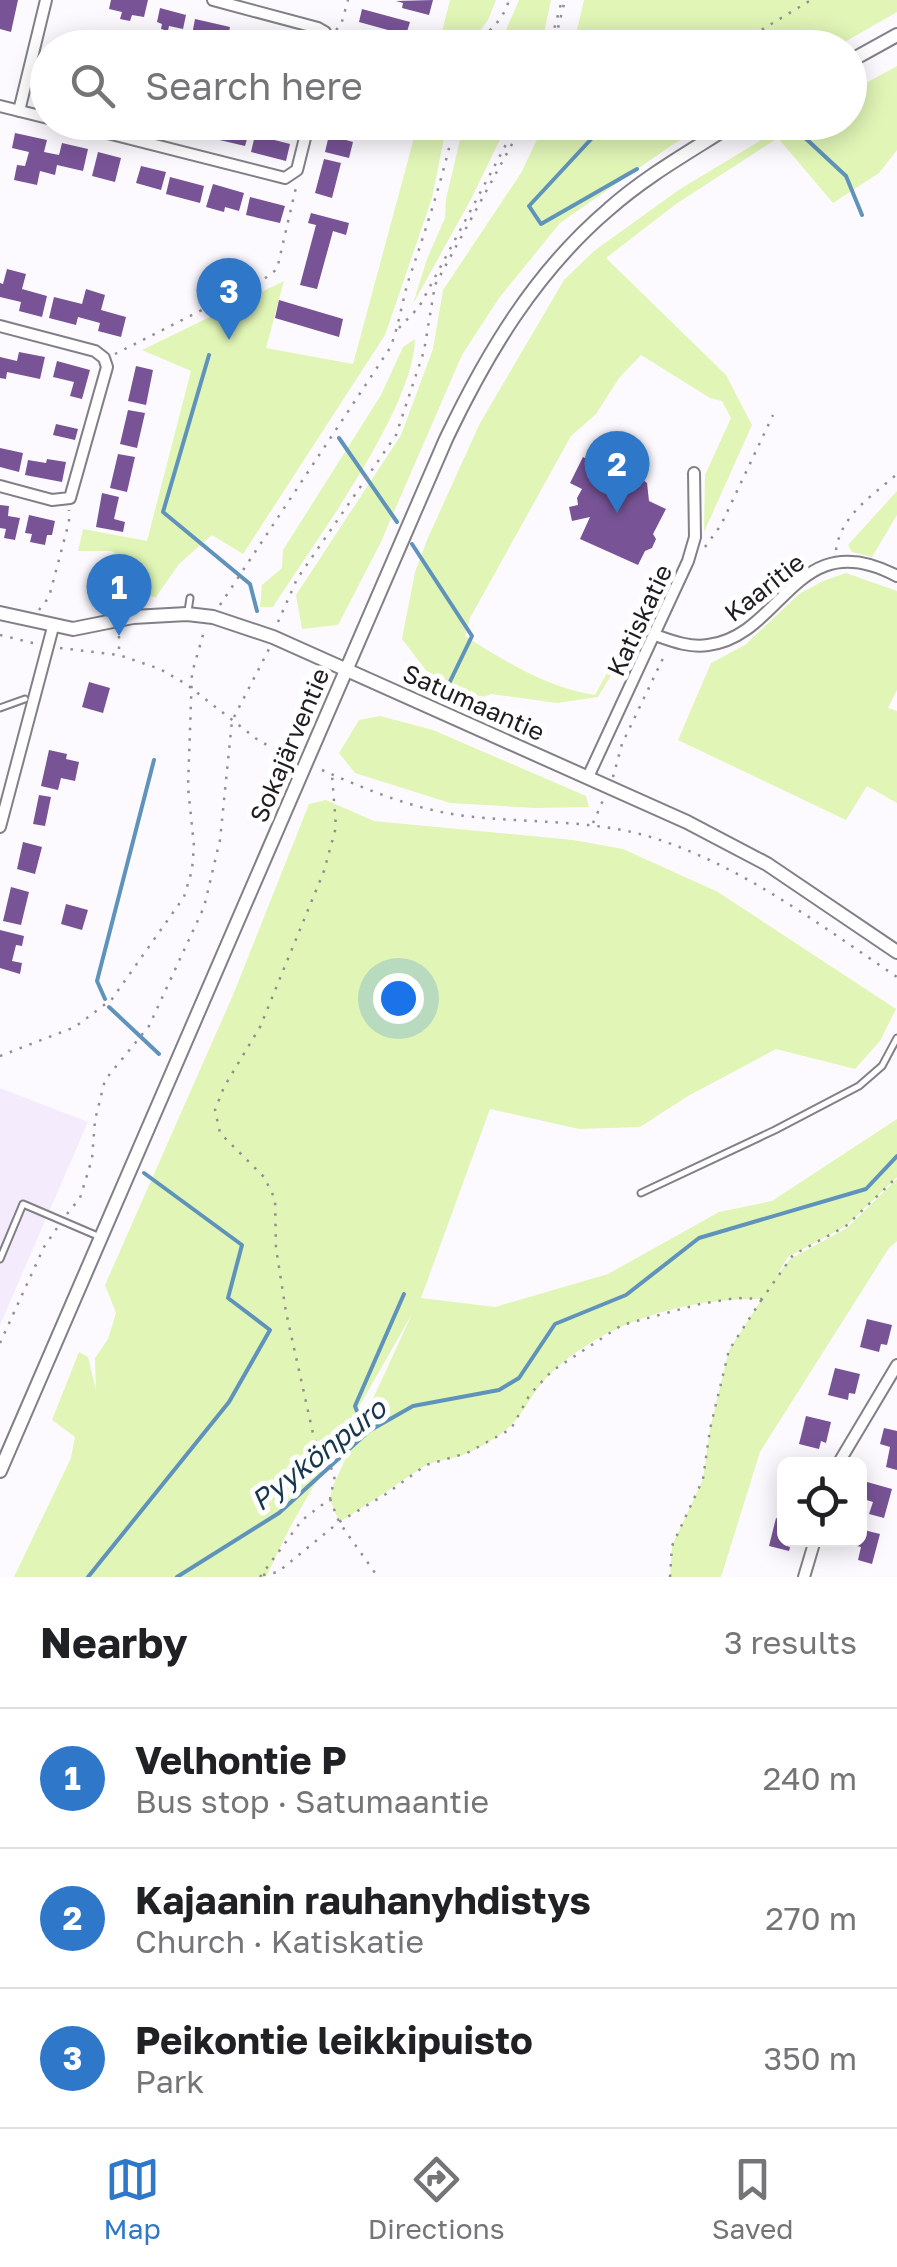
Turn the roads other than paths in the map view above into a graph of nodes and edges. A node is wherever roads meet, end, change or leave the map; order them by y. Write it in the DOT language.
graph roads {
  1 [pos="46,0"];
  2 [pos="213,0"];
  3 [pos="39,30"];
  4 [pos="319,30"];
  5 [pos="897,36"];
  6 [pos="867,52"];
  7 [pos="30,66"];
  8 [pos="0,106"];
  9 [pos="19,111"];
  10 [pos="30,114"];
  11 [pos="135,140"];
  12 [pos="305,140"];
  13 [pos="707,140"];
  14 [pos="0,326"];
  15 [pos="694,474"];
  16 [pos="0,486"];
  17 [pos="897,576"];
  18 [pos="190,598"];
  19 [pos="0,613"];
  20 [pos="187,614"];
  21 [pos="53,627"];
  22 [pos="655,634"];
  23 [pos="346,669"];
  24 [pos="25,699"];
  25 [pos="0,708"];
  26 [pos="588,777"];
  27 [pos="0,827"];
  28 [pos="897,952"];
  29 [pos="897,1038"];
  30 [pos="641,1193"];
  31 [pos="102,1238"];
  32 [pos="0,1258"];
  33 [pos="897,1365"];
  34 [pos="842,1457"];
  35 [pos="0,1471"];
  36 [pos="813,1547"];
  37 [pos="804,1577"];
  1 -- 3 [label="street"];
  2 -- 4 [label="street"];
  5 -- 6 [label="street"];
  7 -- 9 [label="street"];
  8 -- 9 [label="street"];
  9 -- 10 [label="street"];
  11 -- 12 [label="street"];
  13 -- 23 [label="street, Sokajärventie"];
  14 -- 16 [label="street"];
  15 -- 22 [label="street, Katiskatie"];
  17 -- 22 [label="street, Kaaritie"];
  18 -- 20 [label="lane"];
  19 -- 21 [label="street, Satumaantie"];
  20 -- 21 [label="street, Satumaantie"];
  20 -- 23 [label="street, Satumaantie"];
  21 -- 27 [label="street"];
  22 -- 26 [label="street, Katiskatie"];
  23 -- 26 [label="street, Satumaantie"];
  23 -- 31 [label="street, Sokajärventie"];
  24 -- 25 [label="lane"];
  26 -- 28 [label="street, Satumaantie"];
  29 -- 30 [label="lane"];
  31 -- 32 [label="lane"];
  31 -- 35 [label="street, Sokajärventie"];
  33 -- 34 [label="street"];
  36 -- 37 [label="street"];
}
